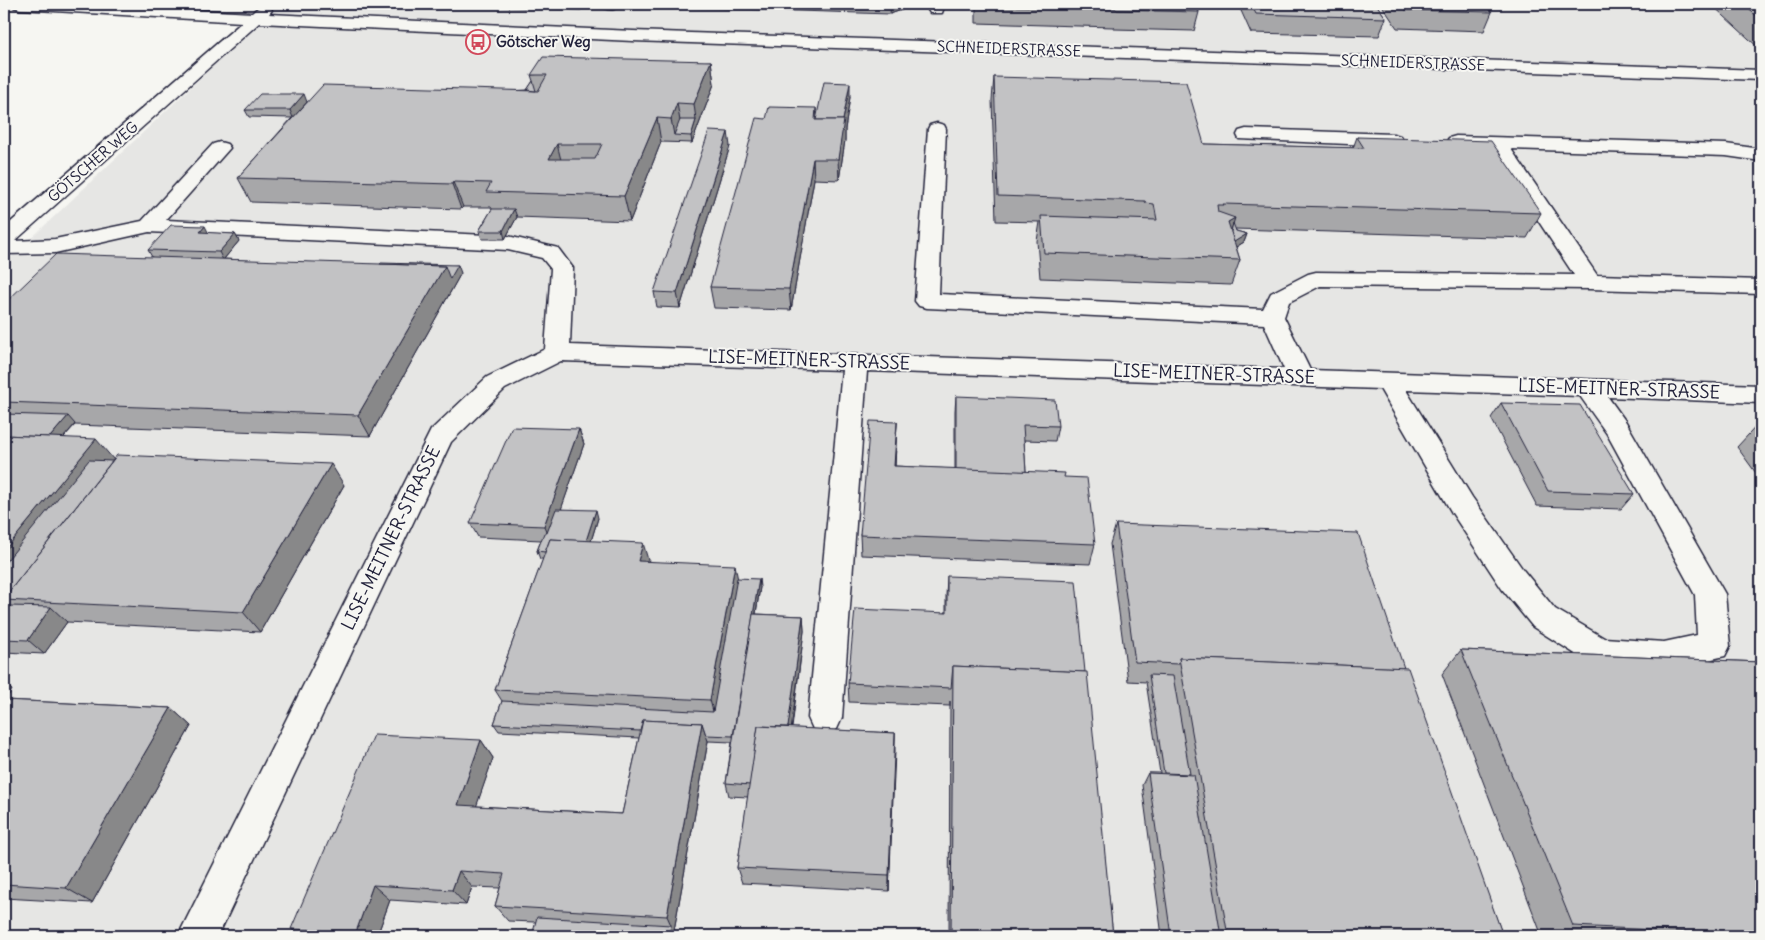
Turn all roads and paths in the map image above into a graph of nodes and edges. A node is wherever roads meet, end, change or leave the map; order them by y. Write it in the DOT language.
graph roads {
  1 [pos="20,4"];
  2 [pos="270,4"];
  3 [pos="256,18"];
  4 [pos="1761,75"];
  5 [pos="937,129"];
  6 [pos="1246,135"];
  7 [pos="1410,141"];
  8 [pos="1439,142"];
  9 [pos="1496,143"];
  10 [pos="220,148"];
  11 [pos="1761,155"];
  12 [pos="149,226"];
  13 [pos="4,239"];
  14 [pos="4,248"];
  15 [pos="1590,282"];
  16 [pos="1761,287"];
  17 [pos="1272,317"];
  18 [pos="556,353"];
  19 [pos="855,362"];
  20 [pos="1301,378"];
  21 [pos="1387,380"];
  22 [pos="1587,388"];
  23 [pos="1761,394"];
  24 [pos="825,718"];
  25 [pos="198,936"];
  1 -- 3 [label="street, SCHNEIDERSTRASSE"];
  2 -- 3 [label="street, GÖTSCHER WEG"];
  3 -- 4 [label="street, SCHNEIDERSTRASSE"];
  3 -- 13 [label="street, GÖTSCHER WEG"];
  5 -- 17 [label="street"];
  6 -- 7 [label="street"];
  8 -- 9 [label="street"];
  9 -- 11 [label="street"];
  9 -- 15 [label="street"];
  10 -- 12 [label="street"];
  12 -- 14 [label="street"];
  12 -- 18 [label="street"];
  15 -- 16 [label="street"];
  15 -- 17 [label="street"];
  17 -- 20 [label="street"];
  18 -- 19 [label="street, LISE-MEITNER-STRASSE"];
  18 -- 25 [label="street, LISE-MEITNER-STRASSE"];
  19 -- 20 [label="street, LISE-MEITNER-STRASSE"];
  19 -- 24 [label="street"];
  20 -- 21 [label="street, LISE-MEITNER-STRASSE"];
  21 -- 22 [label="street, LISE-MEITNER-STRASSE"];
  21 -- 22 [label="street"];
  22 -- 23 [label="street, LISE-MEITNER-STRASSE"];
}
